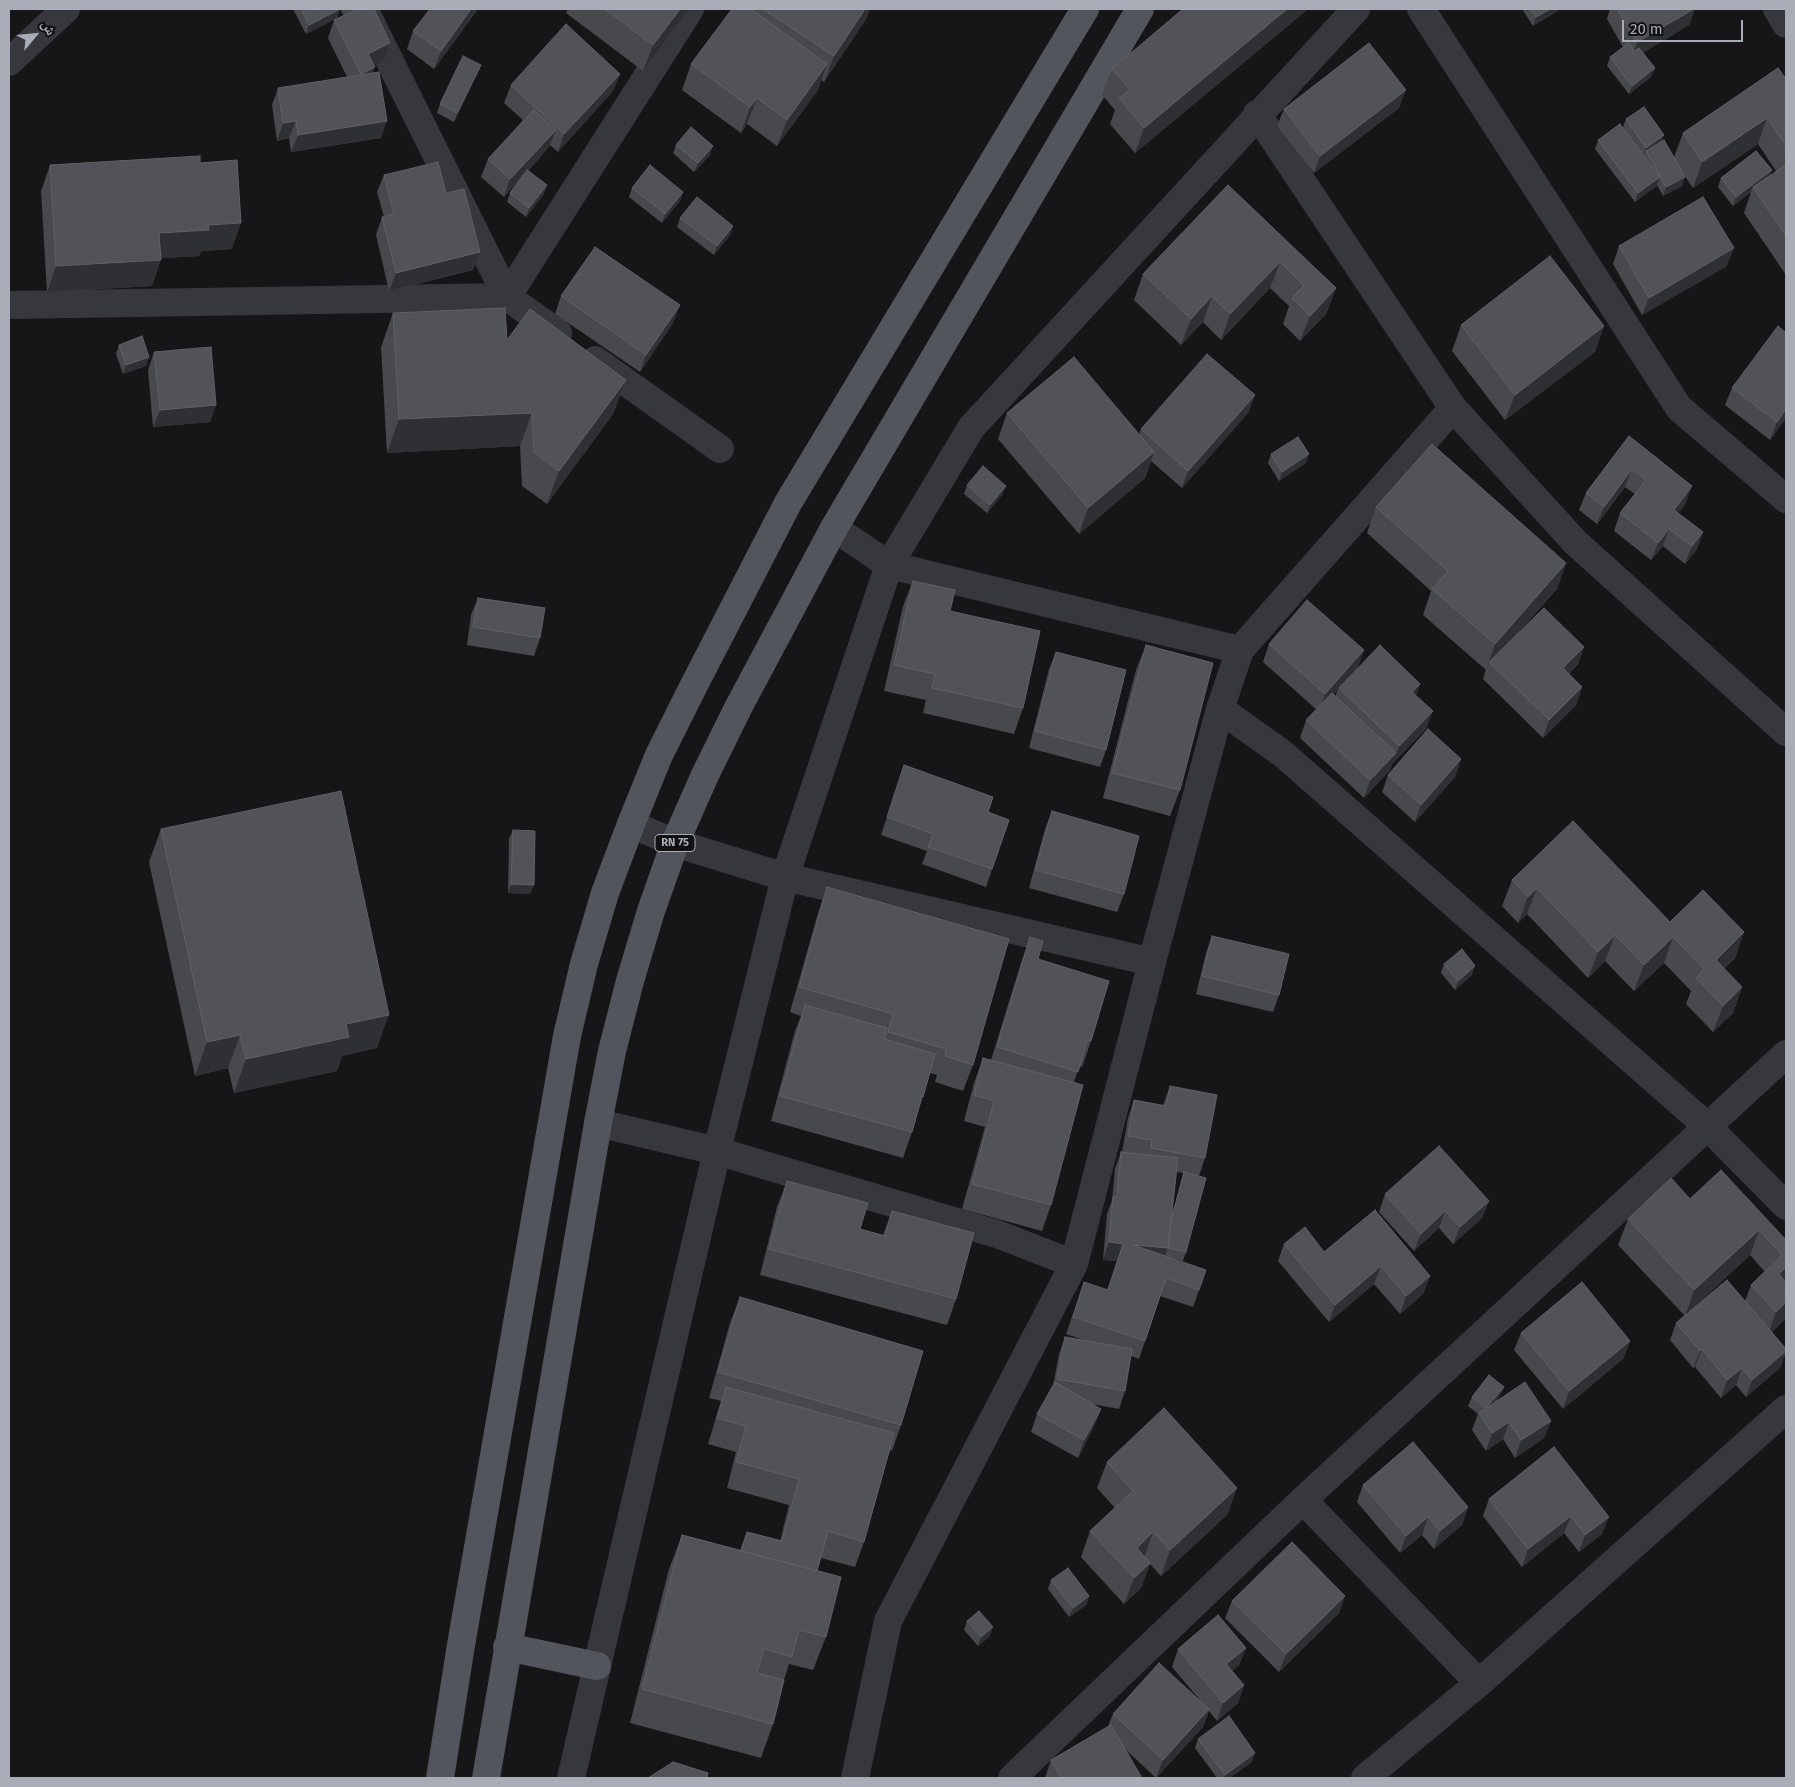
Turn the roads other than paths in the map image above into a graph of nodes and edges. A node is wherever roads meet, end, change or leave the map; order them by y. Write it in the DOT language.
graph roads {
  1 [pos="66,9"];
  2 [pos="364,9"];
  3 [pos="690,9"];
  4 [pos="1085,9"];
  5 [pos="1140,9"];
  6 [pos="1356,9"];
  7 [pos="1421,9"];
  8 [pos="1777,9"];
  9 [pos="1786,24"];
  10 [pos="9,62"];
  11 [pos="1257,114"];
  12 [pos="507,297"];
  13 [pos="9,305"];
  14 [pos="1453,408"];
  15 [pos="720,449"];
  16 [pos="1786,499"];
  17 [pos="834,528"];
  18 [pos="889,565"];
  19 [pos="1240,650"];
  20 [pos="1220,709"];
  21 [pos="1786,732"];
  22 [pos="631,824"];
  23 [pos="675,843"];
  24 [pos="785,877"];
  25 [pos="1152,962"];
  26 [pos="1786,1054"];
  27 [pos="598,1123"];
  28 [pos="1707,1126"];
  29 [pos="717,1152"];
  30 [pos="1786,1206"];
  31 [pos="1074,1264"];
  32 [pos="1786,1409"];
  33 [pos="1303,1500"];
  34 [pos="508,1647"];
  35 [pos="597,1666"];
  36 [pos="1479,1683"];
  37 [pos="440,1778"];
  38 [pos="486,1778"];
  39 [pos="571,1778"];
  40 [pos="855,1778"];
  41 [pos="1012,1778"];
  42 [pos="1365,1778"];
  1 -- 10 [label="street"];
  2 -- 12 [label="street"];
  3 -- 12 [label="street"];
  4 -- 22 [label="main road"];
  5 -- 17 [label="main road, RN 75"];
  6 -- 11 [label="street"];
  7 -- 16 [label="street"];
  8 -- 9 [label="street"];
  11 -- 14 [label="street"];
  11 -- 18 [label="street"];
  12 -- 13 [label="street"];
  12 -- 15 [label="street"];
  14 -- 19 [label="street"];
  14 -- 21 [label="street"];
  17 -- 18 [label="street"];
  17 -- 23 [label="main road, RN 75"];
  18 -- 19 [label="street"];
  18 -- 24 [label="street"];
  19 -- 20 [label="street"];
  20 -- 25 [label="street"];
  20 -- 28 [label="street"];
  22 -- 23 [label="street"];
  22 -- 37 [label="main road"];
  23 -- 24 [label="street"];
  23 -- 27 [label="main road, RN 75"];
  24 -- 25 [label="street"];
  24 -- 29 [label="street"];
  25 -- 31 [label="street"];
  26 -- 28 [label="street"];
  27 -- 29 [label="street"];
  27 -- 34 [label="main road, RN 75"];
  28 -- 30 [label="street"];
  28 -- 33 [label="street"];
  29 -- 31 [label="street"];
  29 -- 35 [label="street"];
  31 -- 40 [label="street"];
  32 -- 36 [label="street"];
  33 -- 36 [label="street"];
  33 -- 41 [label="street"];
  34 -- 35 [label="main road"];
  34 -- 38 [label="main road, RN 75"];
  35 -- 39 [label="street"];
  36 -- 42 [label="street"];
}
